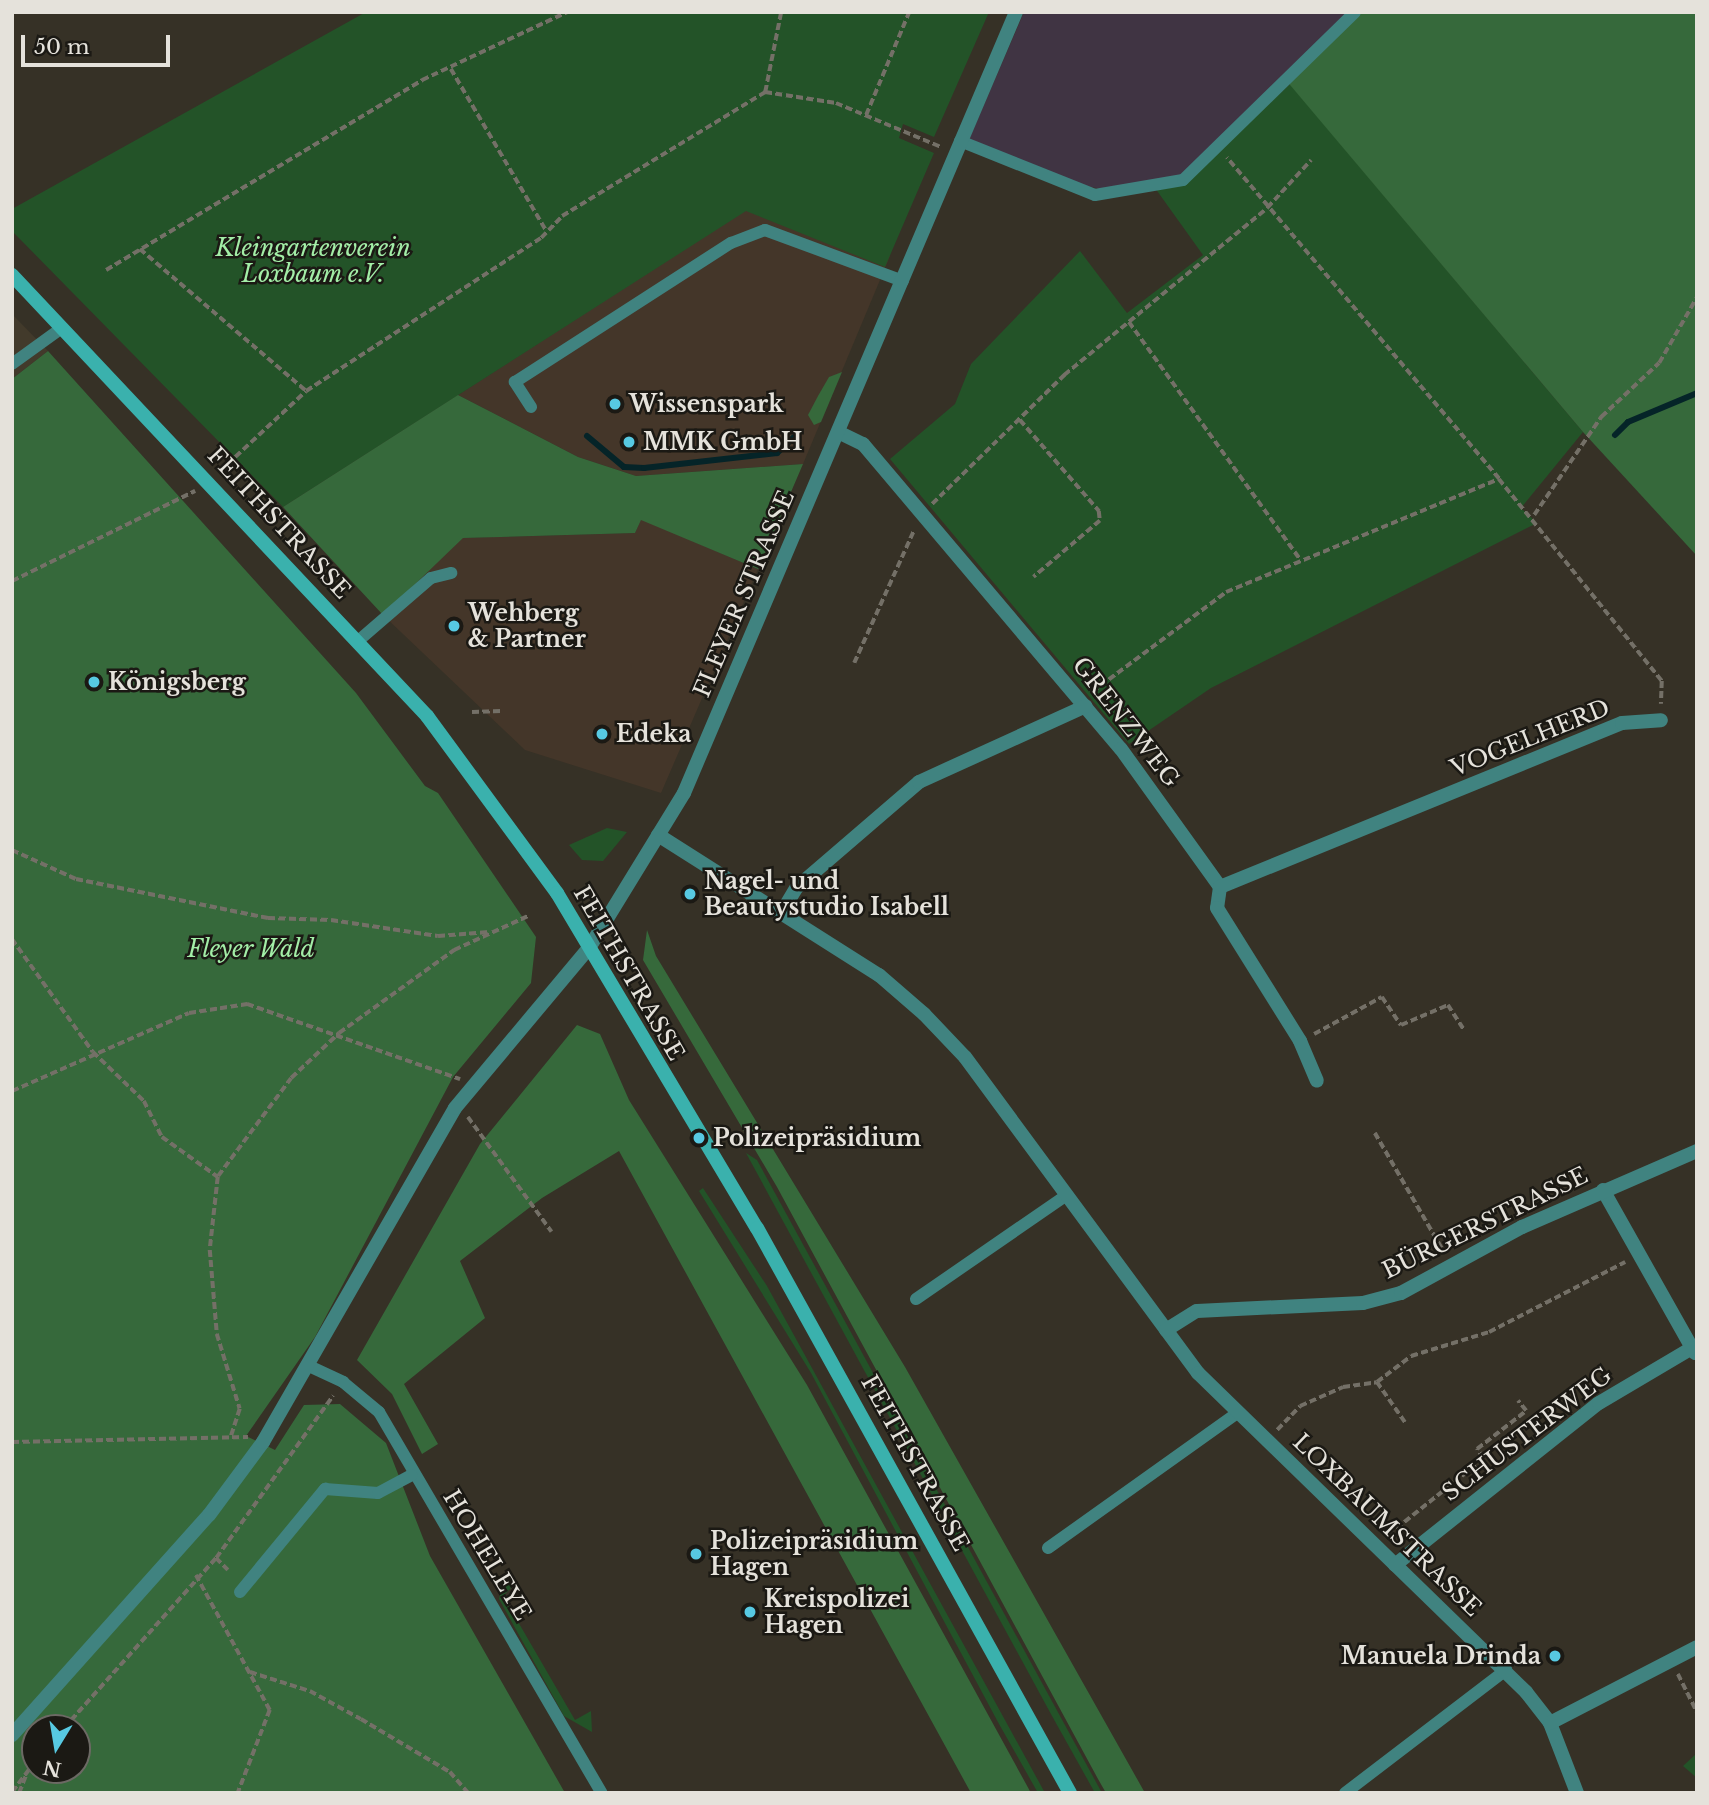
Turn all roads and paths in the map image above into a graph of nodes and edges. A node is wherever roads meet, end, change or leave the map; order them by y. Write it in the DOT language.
graph roads {
  1 [pos="567,12"];
  2 [pos="781,12"];
  3 [pos="909,12"];
  4 [pos="1016,12"];
  5 [pos="1355,12"];
  6 [pos="450,68"];
  7 [pos="765,92"];
  8 [pos="866,115"];
  9 [pos="957,147"];
  10 [pos="1220,150"];
  11 [pos="1311,160"];
  12 [pos="1267,208"];
  13 [pos="546,230"];
  14 [pos="140,249"];
  15 [pos="106,270"];
  16 [pos="12,275"];
  17 [pos="903,281"];
  18 [pos="1697,297"];
  19 [pos="1128,322"];
  20 [pos="62,328"];
  21 [pos="12,365"];
  22 [pos="306,391"];
  23 [pos="531,407"];
  24 [pos="1020,420"];
  25 [pos="838,432"];
  26 [pos="1499,480"];
  27 [pos="209,481"];
  28 [pos="921,513"];
  29 [pos="1534,515"];
  30 [pos="1300,559"];
  31 [pos="450,573"];
  32 [pos="1034,577"];
  33 [pos="12,581"];
  34 [pos="358,641"];
  35 [pos="854,663"];
  36 [pos="1084,703"];
  37 [pos="501,710"];
  38 [pos="472,712"];
  39 [pos="1661,720"];
  40 [pos="658,835"];
  41 [pos="12,850"];
  42 [pos="1220,887"];
  43 [pos="783,910"];
  44 [pos="528,916"];
  45 [pos="489,932"];
  46 [pos="12,939"];
  47 [pos="589,948"];
  48 [pos="1465,1031"];
  49 [pos="340,1033"];
  50 [pos="1300,1041"];
  51 [pos="93,1052"];
  52 [pos="1317,1081"];
  53 [pos="473,1083"];
  54 [pos="12,1091"];
  55 [pos="455,1108"];
  56 [pos="1375,1133"];
  57 [pos="1697,1151"];
  58 [pos="218,1177"];
  59 [pos="1603,1190"];
  60 [pos="1067,1195"];
  61 [pos="552,1232"];
  62 [pos="1638,1255"];
  63 [pos="1453,1266"];
  64 [pos="916,1299"];
  65 [pos="1166,1330"];
  66 [pos="1694,1352"];
  67 [pos="309,1366"];
  68 [pos="343,1382"];
  69 [pos="1377,1382"];
  70 [pos="1518,1401"];
  71 [pos="1236,1414"];
  72 [pos="1405,1422"];
  73 [pos="231,1436"];
  74 [pos="1266,1441"];
  75 [pos="12,1442"];
  76 [pos="263,1442"];
  77 [pos="412,1475"];
  78 [pos="1375,1546"];
  79 [pos="1048,1548"];
  80 [pos="216,1558"];
  81 [pos="1395,1565"];
  82 [pos="229,1570"];
  83 [pos="196,1575"];
  84 [pos="240,1592"];
  85 [pos="1697,1647"];
  86 [pos="1669,1661"];
  87 [pos="1506,1670"];
  88 [pos="250,1672"];
  89 [pos="1697,1712"];
  90 [pos="76,1714"];
  91 [pos="1550,1723"];
  92 [pos="12,1735"];
  93 [pos="237,1793"];
  94 [pos="468,1793"];
  95 [pos="601,1793"];
  96 [pos="1070,1793"];
  97 [pos="1345,1793"];
  98 [pos="1577,1793"];
  1 -- 6 [label="path"];
  2 -- 7 [label="path"];
  3 -- 8 [label="path"];
  4 -- 9 [label="street, FLEYER STRASSE"];
  5 -- 10 [label="lane"];
  6 -- 13 [label="path"];
  6 -- 14 [label="path"];
  7 -- 8 [label="path"];
  7 -- 13 [label="path"];
  8 -- 9 [label="path"];
  9 -- 10 [label="lane"];
  9 -- 17 [label="street, FLEYER STRASSE"];
  10 -- 12 [label="path"];
  11 -- 12 [label="path"];
  12 -- 19 [label="path"];
  12 -- 26 [label="path"];
  13 -- 22 [label="path"];
  14 -- 15 [label="path"];
  14 -- 22 [label="path"];
  16 -- 20 [label="main road, FEITHSTRASSE"];
  17 -- 23 [label="lane"];
  17 -- 25 [label="street, FLEYER STRASSE"];
  18 -- 29 [label="path"];
  19 -- 24 [label="path"];
  19 -- 30 [label="path"];
  20 -- 21 [label="lane"];
  20 -- 27 [label="main road, FEITHSTRASSE"];
  22 -- 27 [label="path"];
  24 -- 28 [label="path"];
  24 -- 32 [label="path"];
  25 -- 28 [label="street, GRENZWEG"];
  25 -- 40 [label="street, FLEYER STRASSE"];
  26 -- 29 [label="path"];
  26 -- 30 [label="path"];
  27 -- 33 [label="path"];
  27 -- 34 [label="main road, FEITHSTRASSE"];
  28 -- 35 [label="path"];
  28 -- 36 [label="street, GRENZWEG"];
  29 -- 39 [label="path"];
  30 -- 36 [label="path"];
  31 -- 34 [label="lane"];
  34 -- 47 [label="main road, FEITHSTRASSE"];
  36 -- 42 [label="street, GRENZWEG"];
  36 -- 43 [label="street"];
  37 -- 38 [label="path"];
  39 -- 42 [label="street, VOGELHERD"];
  40 -- 43 [label="street, LOXBAUMSTRASSE"];
  40 -- 47 [label="street, FLEYER STRASSE"];
  41 -- 45 [label="path"];
  42 -- 50 [label="street, GRENZWEG"];
  43 -- 60 [label="street, LOXBAUMSTRASSE"];
  44 -- 45 [label="path"];
  45 -- 49 [label="path"];
  46 -- 51 [label="path"];
  47 -- 53 [label="street"];
  47 -- 96 [label="main road, FEITHSTRASSE"];
  48 -- 50 [label="path"];
  49 -- 51 [label="path"];
  49 -- 53 [label="path"];
  49 -- 58 [label="path"];
  50 -- 52 [label="street, GRENZWEG"];
  51 -- 54 [label="path"];
  51 -- 58 [label="path"];
  53 -- 55 [label="street"];
  55 -- 61 [label="path"];
  55 -- 67 [label="street"];
  56 -- 63 [label="path"];
  57 -- 59 [label="street, BÜRGERSTRASSE"];
  58 -- 73 [label="path"];
  59 -- 62 [label="street"];
  59 -- 63 [label="street, BÜRGERSTRASSE"];
  60 -- 64 [label="lane"];
  60 -- 65 [label="street, LOXBAUMSTRASSE"];
  62 -- 66 [label="street"];
  62 -- 69 [label="path"];
  63 -- 65 [label="street, BÜRGERSTRASSE"];
  65 -- 71 [label="street, LOXBAUMSTRASSE"];
  66 -- 81 [label="street, SCHUSTERWEG"];
  67 -- 68 [label="lane, HOHELEYE"];
  67 -- 76 [label="street"];
  68 -- 77 [label="lane, HOHELEYE"];
  68 -- 80 [label="path"];
  69 -- 72 [label="path"];
  69 -- 74 [label="path"];
  70 -- 78 [label="path"];
  71 -- 74 [label="street, LOXBAUMSTRASSE"];
  71 -- 79 [label="lane"];
  73 -- 75 [label="path"];
  73 -- 76 [label="path"];
  74 -- 78 [label="street, LOXBAUMSTRASSE"];
  76 -- 92 [label="street"];
  77 -- 84 [label="lane"];
  77 -- 95 [label="lane, HOHELEYE"];
  78 -- 81 [label="street, LOXBAUMSTRASSE"];
  80 -- 82 [label="path"];
  80 -- 83 [label="path"];
  81 -- 87 [label="street, LOXBAUMSTRASSE"];
  83 -- 88 [label="path"];
  83 -- 90 [label="path"];
  85 -- 86 [label="street"];
  86 -- 89 [label="path"];
  86 -- 91 [label="street"];
  87 -- 91 [label="street, LOXBAUMSTRASSE"];
  87 -- 97 [label="lane"];
  88 -- 93 [label="path"];
  88 -- 94 [label="path"];
  91 -- 98 [label="street, LOXBAUMSTRASSE"];
}
